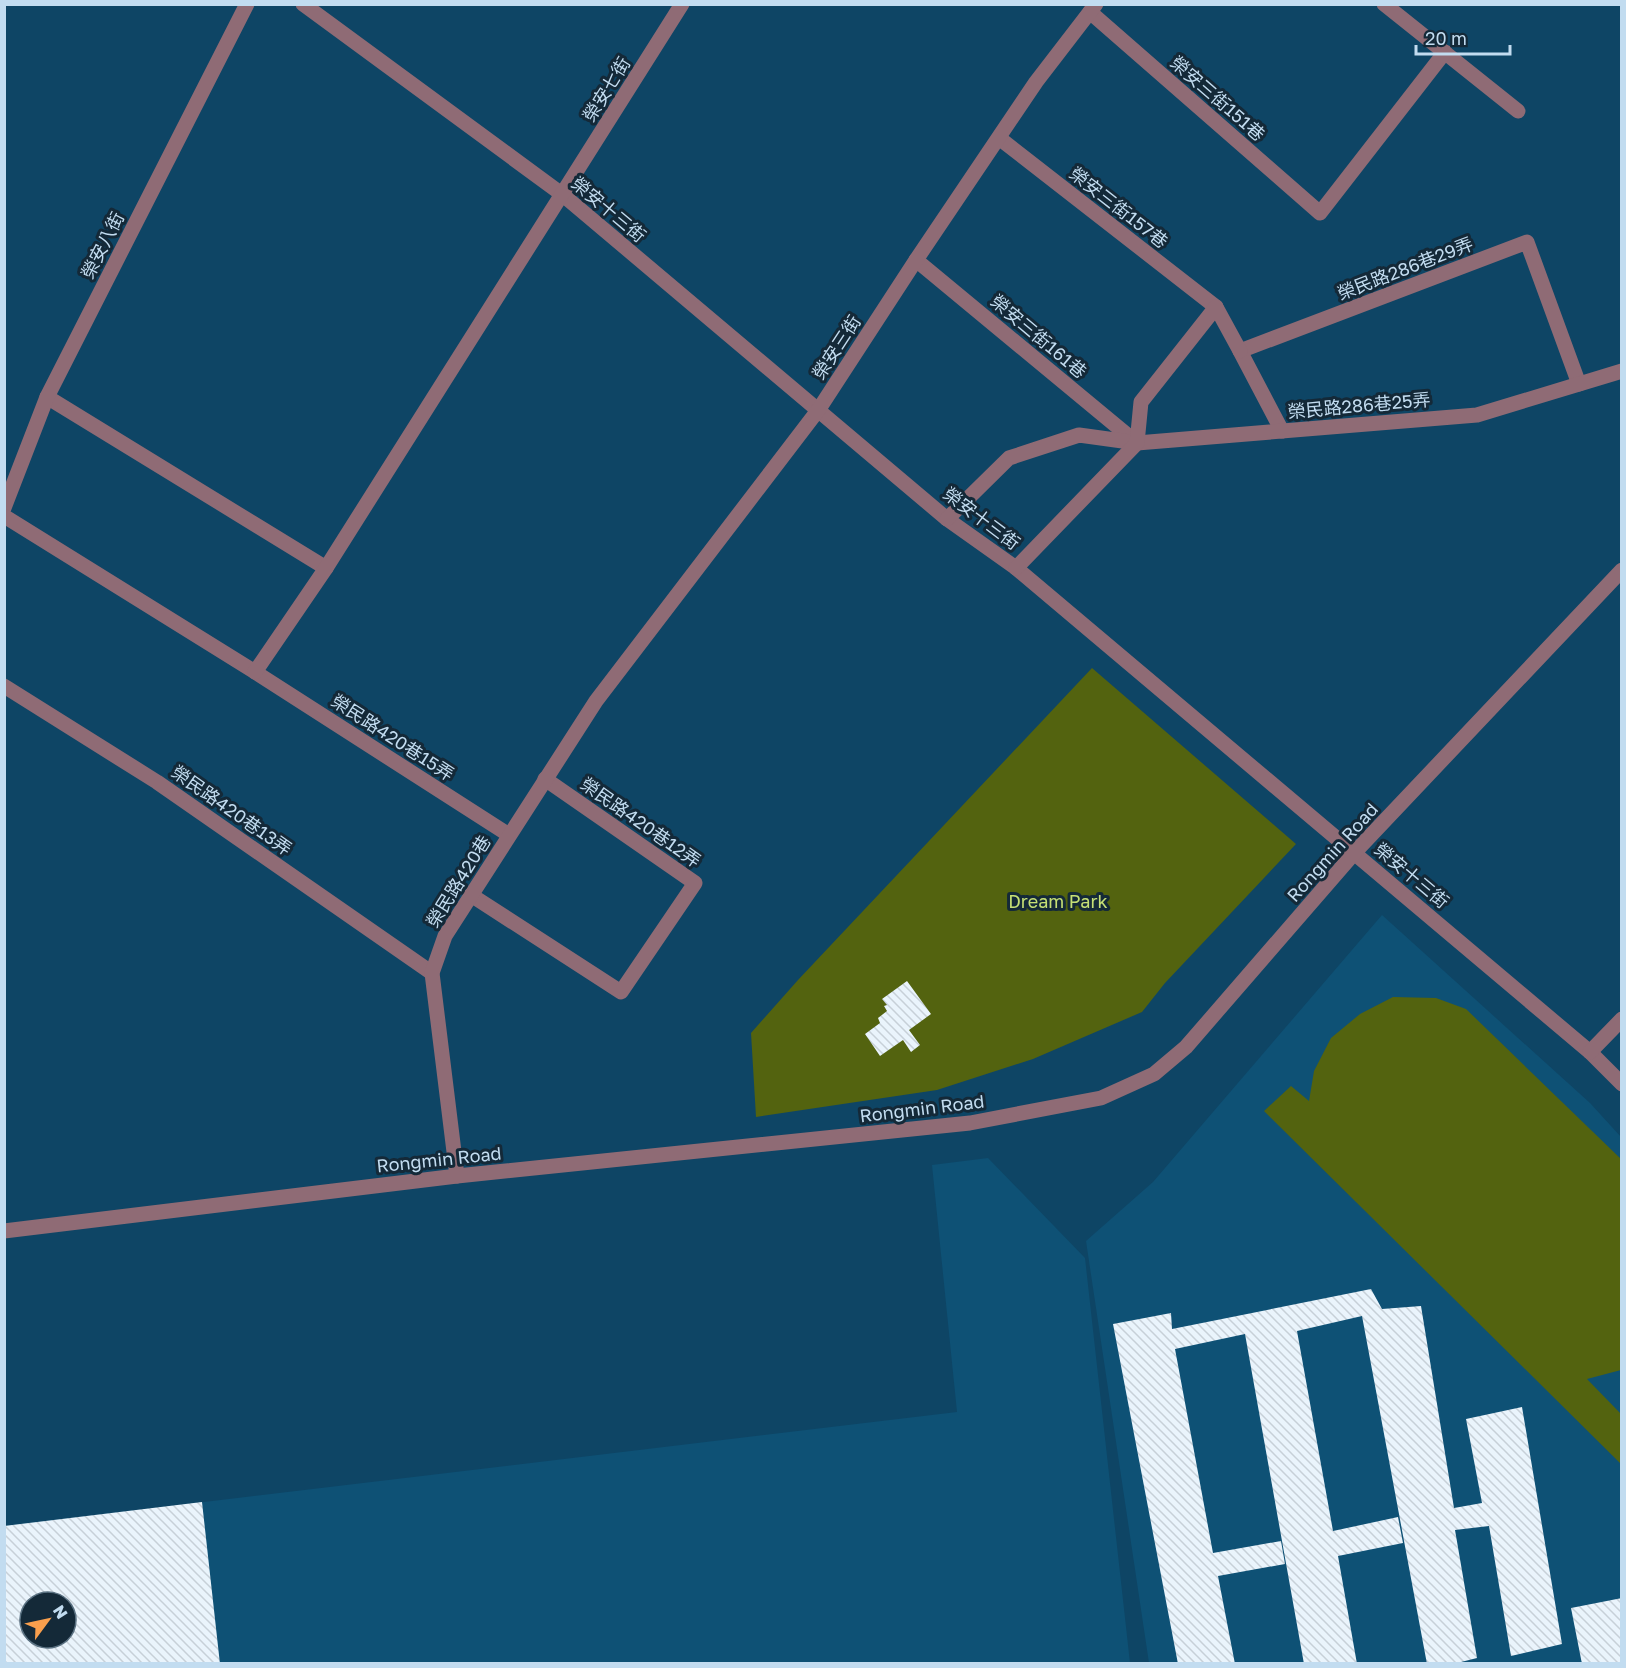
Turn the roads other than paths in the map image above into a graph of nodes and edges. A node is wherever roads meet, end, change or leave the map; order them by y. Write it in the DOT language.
graph roads {
  1 [pos="247,4"];
  2 [pos="303,4"];
  3 [pos="682,4"];
  4 [pos="1384,4"];
  5 [pos="1093,8"];
  6 [pos="1445,52"];
  7 [pos="1518,111"];
  8 [pos="999,138"];
  9 [pos="562,195"];
  10 [pos="916,260"];
  11 [pos="1216,307"];
  12 [pos="1240,351"];
  13 [pos="1622,371"];
  14 [pos="1580,384"];
  15 [pos="47,397"];
  16 [pos="819,409"];
  17 [pos="1282,431"];
  18 [pos="1137,443"];
  19 [pos="4,508"];
  20 [pos="4,516"];
  21 [pos="947,519"];
  22 [pos="326,568"];
  23 [pos="1016,568"];
  24 [pos="1622,570"];
  25 [pos="255,672"];
  26 [pos="4,686"];
  27 [pos="596,701"];
  28 [pos="545,780"];
  29 [pos="509,835"];
  30 [pos="1355,852"];
  31 [pos="471,895"];
  32 [pos="432,973"];
  33 [pos="1622,1018"];
  34 [pos="1590,1052"];
  35 [pos="1622,1084"];
  36 [pos="457,1176"];
  37 [pos="4,1231"];
  1 -- 15 [label="street, 榮安八街"];
  2 -- 9 [label="street, 榮安十三街"];
  3 -- 9 [label="street, 榮安七街"];
  4 -- 6 [label="street"];
  5 -- 6 [label="street, 榮安三街151巷"];
  5 -- 8 [label="street, 榮安三街"];
  6 -- 7 [label="street"];
  8 -- 10 [label="street, 榮安三街"];
  8 -- 11 [label="street, 榮安三街157巷"];
  9 -- 16 [label="street, 榮安十三街"];
  9 -- 22 [label="street, 榮安七街"];
  10 -- 16 [label="street, 榮安三街"];
  10 -- 18 [label="street, 榮安三街161巷"];
  11 -- 12 [label="street"];
  11 -- 18 [label="street"];
  12 -- 14 [label="street, 榮民路286巷29弄"];
  12 -- 17 [label="street"];
  13 -- 14 [label="street, 榮民路286巷25弄"];
  14 -- 17 [label="street, 榮民路286巷25弄"];
  15 -- 19 [label="street, 榮安八街"];
  15 -- 22 [label="street"];
  16 -- 21 [label="street, 榮安十三街"];
  16 -- 27 [label="street, 榮安三街"];
  17 -- 18 [label="street, 榮民路286巷25弄"];
  18 -- 21 [label="street, 榮民路286巷25弄"];
  18 -- 23 [label="street"];
  20 -- 25 [label="street, 榮民路420巷15弄"];
  21 -- 23 [label="street, 榮安十三街"];
  22 -- 25 [label="street, 榮安七街"];
  23 -- 30 [label="street, 榮安十三街"];
  24 -- 30 [label="street, Rongmin Road"];
  25 -- 29 [label="street, 榮民路420巷15弄"];
  26 -- 32 [label="street, 榮民路420巷13弄"];
  27 -- 28 [label="street, 榮民路420巷"];
  28 -- 29 [label="street, 榮民路420巷"];
  28 -- 31 [label="street, 榮民路420巷12弄"];
  29 -- 31 [label="street, 榮民路420巷"];
  30 -- 34 [label="street, 榮安十三街"];
  30 -- 36 [label="street, Rongmin Road"];
  31 -- 32 [label="street, 榮民路420巷"];
  32 -- 36 [label="street, 榮民路420巷"];
  33 -- 34 [label="street"];
  34 -- 35 [label="street, 榮安十三街"];
  36 -- 37 [label="street, Rongmin Road"];
}
